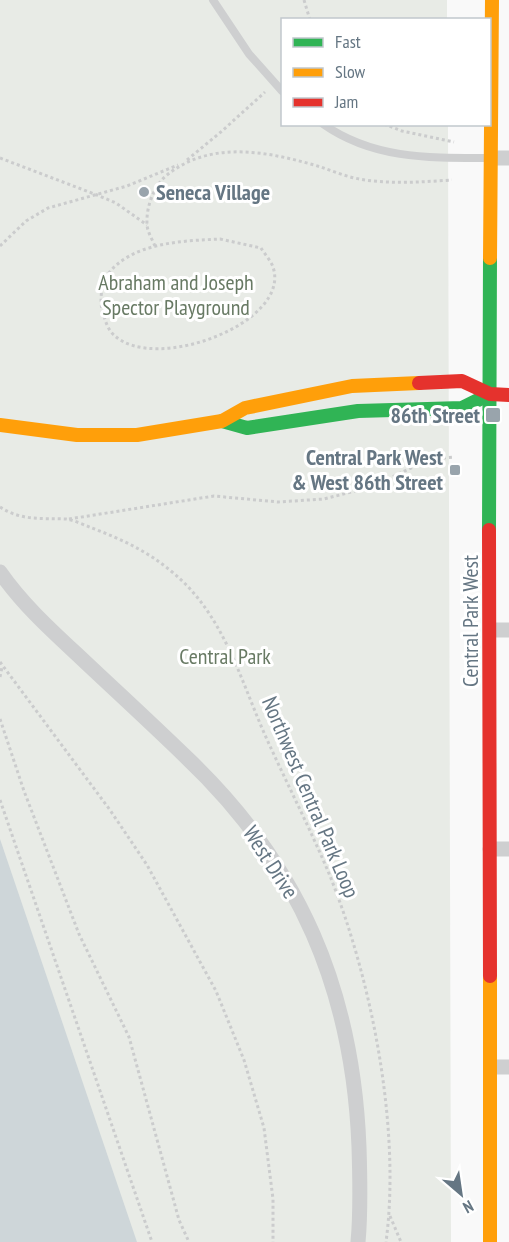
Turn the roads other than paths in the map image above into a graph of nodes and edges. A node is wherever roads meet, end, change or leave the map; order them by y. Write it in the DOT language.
graph roads {
  1 [pos="213,0"];
  2 [pos="492,0"];
  3 [pos="281,90"];
  4 [pos="326,126"];
  5 [pos="493,158"];
  6 [pos="509,158"];
  7 [pos="490,394"];
  8 [pos="509,395"];
  9 [pos="222,421"];
  10 [pos="0,425"];
  11 [pos="0,572"];
  12 [pos="491,630"];
  13 [pos="509,630"];
  14 [pos="490,849"];
  15 [pos="509,849"];
  16 [pos="509,1067"];
  17 [pos="492,1068"];
  18 [pos="358,1242"];
  19 [pos="490,1242"];
  1 -- 3 [label="lane"];
  2 -- 5 [label="main road, Central Park West"];
  4 -- 5 [label="lane"];
  5 -- 6 [label="street"];
  5 -- 7 [label="main road, Central Park West"];
  7 -- 8 [label="main road"];
  7 -- 9 [label="main road"];
  7 -- 9 [label="main road"];
  7 -- 12 [label="main road, Central Park West"];
  9 -- 10 [label="main road"];
  11 -- 18 [label="street, West Drive"];
  12 -- 13 [label="street"];
  12 -- 14 [label="main road, Central Park West"];
  14 -- 15 [label="street"];
  14 -- 17 [label="main road, Central Park West"];
  16 -- 17 [label="street"];
  17 -- 19 [label="main road, Central Park West"];
}
